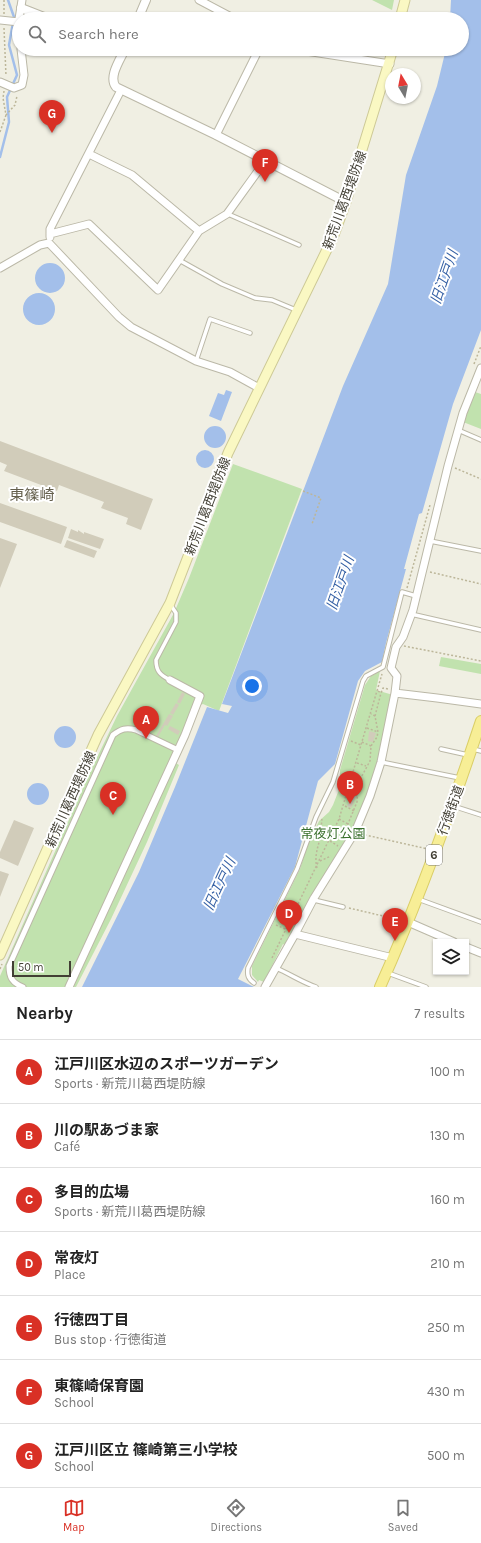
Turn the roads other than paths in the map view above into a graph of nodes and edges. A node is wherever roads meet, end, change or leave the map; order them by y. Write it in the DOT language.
graph roads {
  1 [pos="146,0"];
  2 [pos="199,0"];
  3 [pos="405,0"];
  4 [pos="22,4"];
  5 [pos="36,12"];
  6 [pos="141,12"];
  7 [pos="222,12"];
  8 [pos="402,12"];
  9 [pos="22,56"];
  10 [pos="120,56"];
  11 [pos="256,56"];
  12 [pos="334,56"];
  13 [pos="392,56"];
  14 [pos="390,64"];
  15 [pos="7,85"];
  16 [pos="121,90"];
  17 [pos="216,135"];
  18 [pos="89,154"];
  19 [pos="266,160"];
  20 [pos="346,202"];
  21 [pos="226,214"];
  22 [pos="199,231"];
  23 [pos="50,234"];
  24 [pos="49,243"];
  25 [pos="299,244"];
  26 [pos="178,259"];
  27 [pos="0,268"];
  28 [pos="297,310"];
  29 [pos="250,333"];
  30 [pos="196,361"];
  31 [pos="481,368"];
  32 [pos="259,388"];
  33 [pos="458,430"];
  34 [pos="481,440"];
  35 [pos="429,540"];
  36 [pos="481,551"];
  37 [pos="416,596"];
  38 [pos="170,603"];
  39 [pos="411,614"];
  40 [pos="481,630"];
  41 [pos="170,680"];
  42 [pos="395,694"];
  43 [pos="481,704"];
  44 [pos="481,721"];
  45 [pos="441,749"];
  46 [pos="178,750"];
  47 [pos="474,752"];
  48 [pos="381,762"];
  49 [pos="462,779"];
  50 [pos="452,806"];
  51 [pos="481,815"];
  52 [pos="313,899"];
  53 [pos="418,899"];
  54 [pos="343,907"];
  55 [pos="408,922"];
  56 [pos="481,922"];
  57 [pos="295,934"];
  58 [pos="447,939"];
  59 [pos="469,948"];
  60 [pos="481,953"];
  61 [pos="0,955"];
  62 [pos="393,958"];
  63 [pos="276,968"];
  64 [pos="387,972"];
  65 [pos="254,983"];
  66 [pos="23,987"];
  67 [pos="69,987"];
  68 [pos="265,987"];
  69 [pos="316,987"];
  70 [pos="380,987"];
  71 [pos="426,987"];
  1 -- 6 [label="street"];
  2 -- 7 [label="street"];
  3 -- 8 [label="main road"];
  4 -- 5 [label="street"];
  9 -- 15 [label="street"];
  10 -- 16 [label="street"];
  11 -- 17 [label="street"];
  12 -- 14 [label="street"];
  13 -- 14 [label="main road, 新荒川葛西堤防線"];
  14 -- 20 [label="main road, 新荒川葛西堤防線"];
  16 -- 17 [label="street"];
  16 -- 18 [label="street"];
  17 -- 19 [label="street"];
  18 -- 22 [label="street"];
  18 -- 23 [label="street"];
  19 -- 20 [label="street"];
  19 -- 21 [label="street"];
  20 -- 28 [label="main road, 新荒川葛西堤防線"];
  21 -- 22 [label="street"];
  21 -- 25 [label="lane"];
  22 -- 26 [label="street"];
  23 -- 24 [label="street"];
  23 -- 26 [label="street"];
  24 -- 27 [label="street"];
  24 -- 30 [label="street"];
  26 -- 28 [label="lane"];
  28 -- 32 [label="main road, 新荒川葛西堤防線"];
  29 -- 30 [label="lane"];
  30 -- 32 [label="street"];
  31 -- 33 [label="street"];
  32 -- 38 [label="main road, 新荒川葛西堤防線"];
  33 -- 34 [label="lane"];
  33 -- 35 [label="street"];
  35 -- 36 [label="lane"];
  35 -- 37 [label="street"];
  37 -- 39 [label="street"];
  37 -- 65 [label="lane"];
  38 -- 41 [label="lane"];
  38 -- 61 [label="main road, 新荒川葛西堤防線"];
  39 -- 40 [label="lane"];
  39 -- 42 [label="street"];
  41 -- 46 [label="street"];
  42 -- 43 [label="street"];
  42 -- 48 [label="street"];
  44 -- 47 [label="main road, 行徳街道 / 6"];
  45 -- 47 [label="lane"];
  46 -- 66 [label="street"];
  46 -- 67 [label="street"];
  47 -- 49 [label="main road, 行徳街道 / 6"];
  48 -- 49 [label="lane"];
  48 -- 52 [label="street"];
  49 -- 50 [label="main road, 行徳街道 / 6"];
  50 -- 51 [label="lane"];
  50 -- 53 [label="main road, 行徳街道 / 6"];
  52 -- 54 [label="lane"];
  52 -- 57 [label="street"];
  53 -- 55 [label="main road, 行徳街道 / 6"];
  53 -- 56 [label="lane"];
  55 -- 58 [label="street"];
  55 -- 62 [label="main road, 行徳街道 / 6"];
  57 -- 62 [label="street"];
  57 -- 63 [label="street"];
  59 -- 60 [label="street"];
  62 -- 64 [label="main road, 行徳街道 / 6"];
  63 -- 68 [label="street"];
  63 -- 69 [label="lane"];
  64 -- 70 [label="main road, 行徳街道 / 6"];
  64 -- 71 [label="lane"];
}
